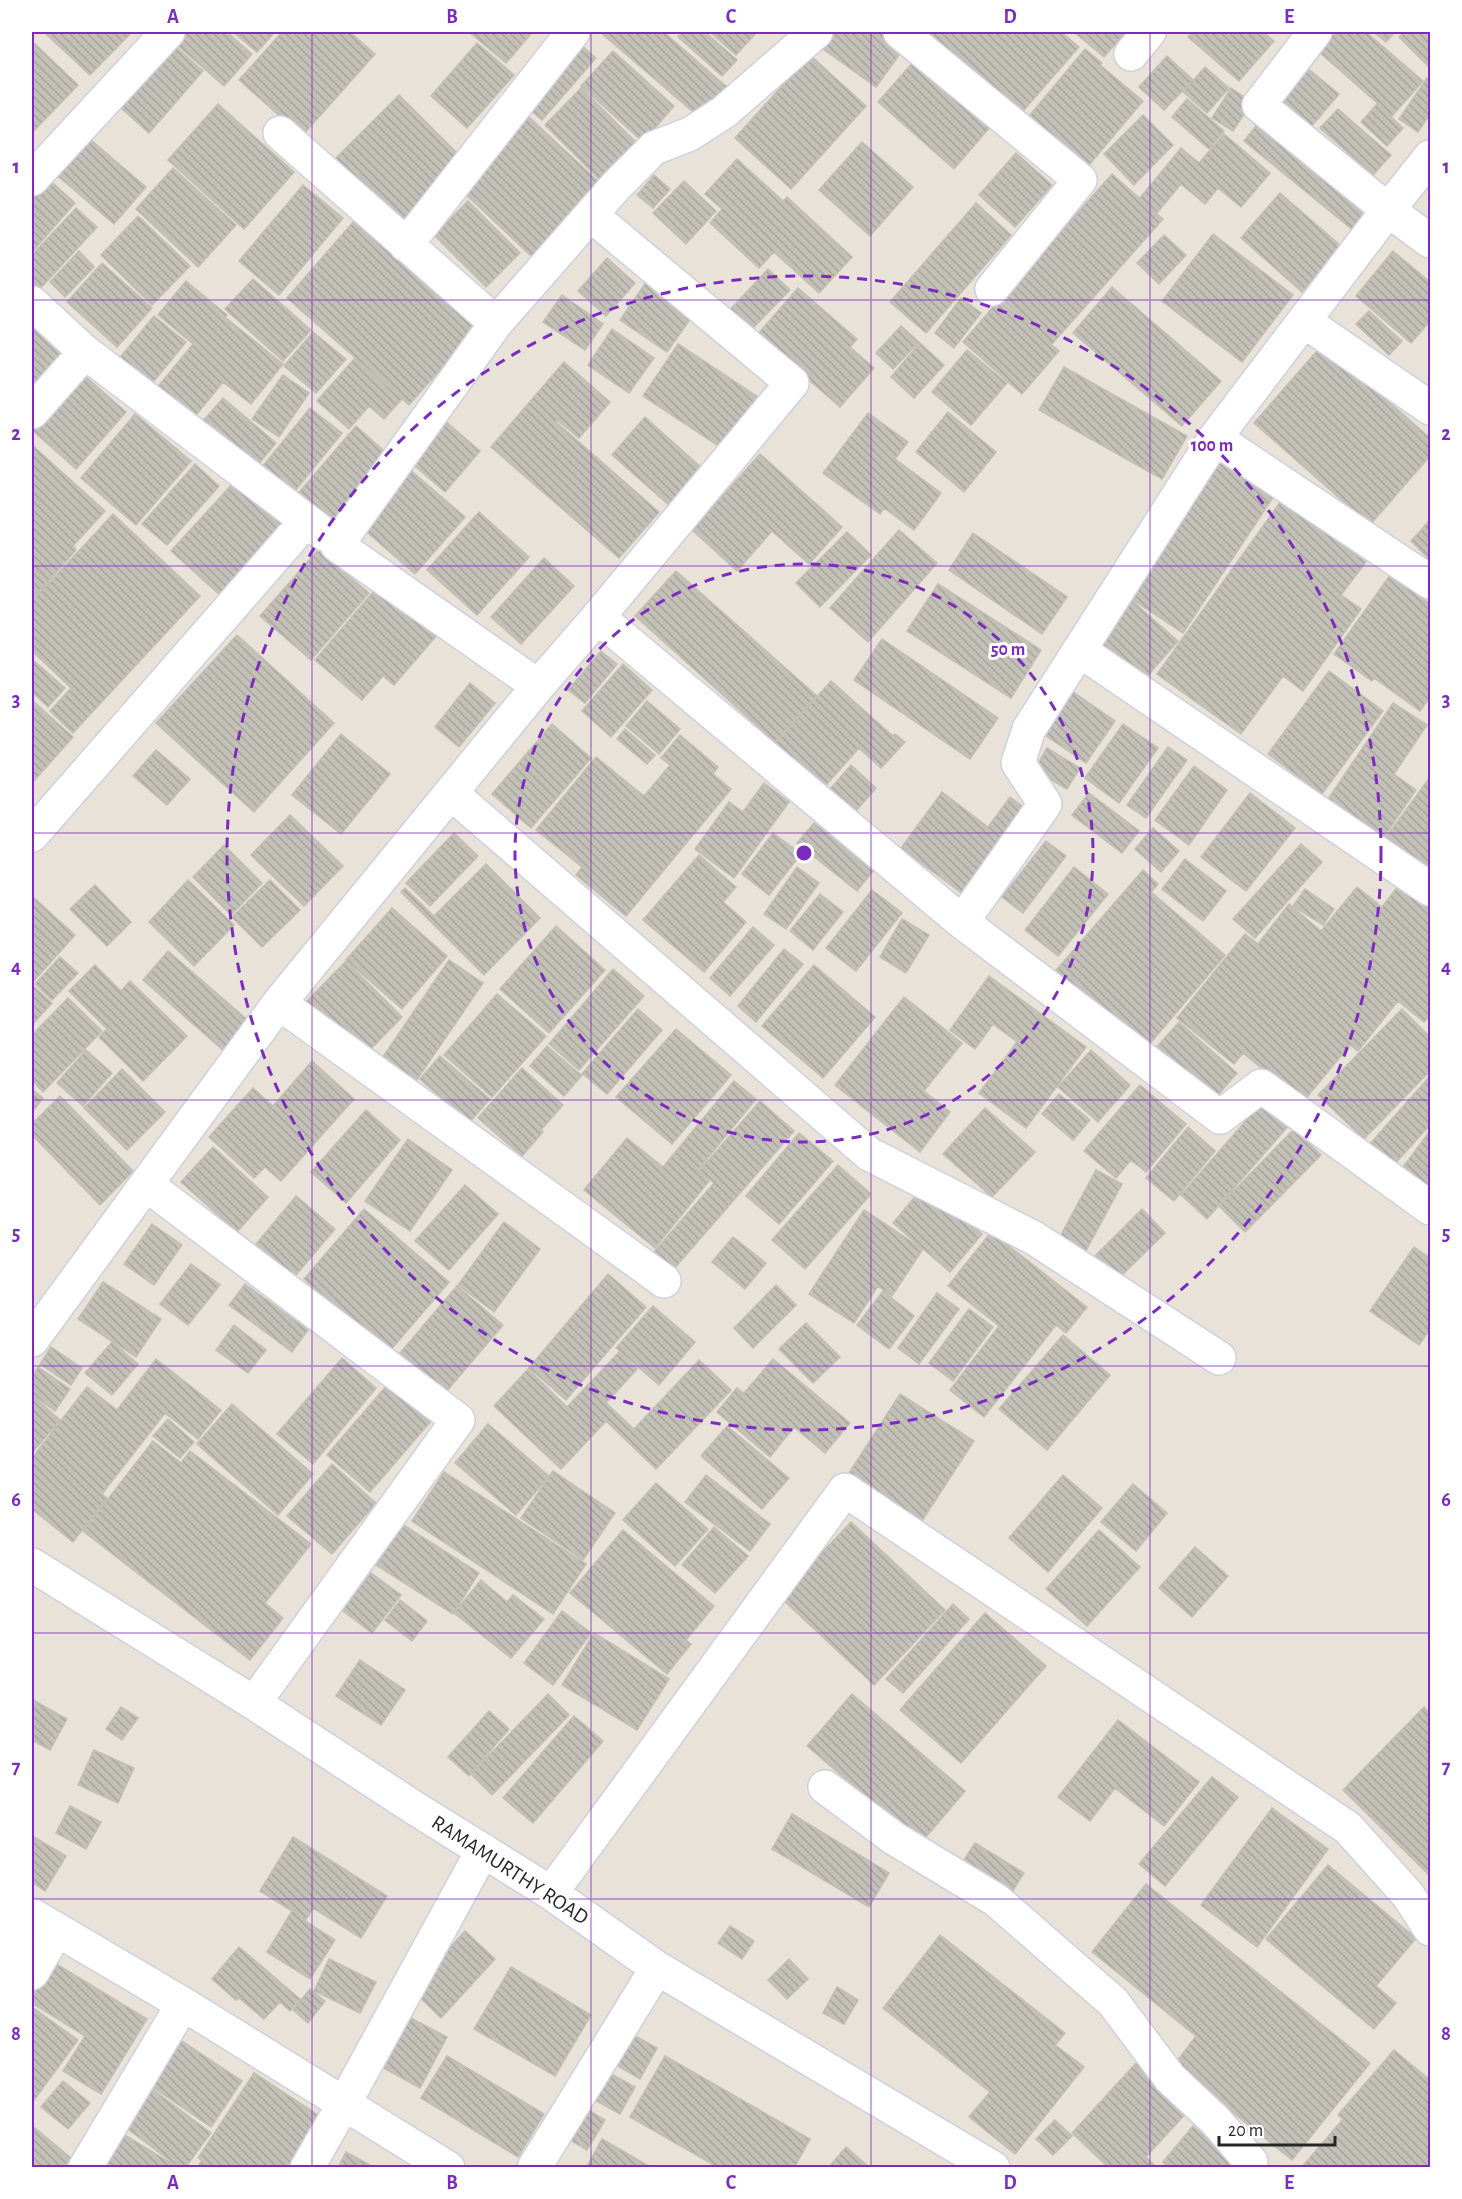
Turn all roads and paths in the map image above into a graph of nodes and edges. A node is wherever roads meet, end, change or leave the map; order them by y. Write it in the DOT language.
graph roads {
  1 [pos="168,32"];
  2 [pos="573,32"];
  3 [pos="816,32"];
  4 [pos="900,32"];
  5 [pos="1315,32"];
  6 [pos="280,133"];
  7 [pos="1431,157"];
  8 [pos="32,179"];
  9 [pos="1388,210"];
  10 [pos="591,215"];
  11 [pos="1431,241"];
  12 [pos="406,245"];
  13 [pos="992,289"];
  14 [pos="32,303"];
  15 [pos="1304,321"];
  16 [pos="496,323"];
  17 [pos="85,352"];
  18 [pos="1431,408"];
  19 [pos="32,412"];
  20 [pos="1215,438"];
  21 [pos="306,521"];
  22 [pos="337,545"];
  23 [pos="1431,582"];
  24 [pos="598,616"];
  25 [pos="1079,650"];
  26 [pos="538,686"];
  27 [pos="451,793"];
  28 [pos="32,835"];
  29 [pos="1431,890"];
  30 [pos="962,922"];
  31 [pos="279,1003"];
  32 [pos="147,1185"];
  33 [pos="1431,1208"];
  34 [pos="664,1281"];
  35 [pos="32,1340"];
  36 [pos="1219,1358"];
  37 [pos="32,1566"];
  38 [pos="254,1703"];
  39 [pos="825,1787"];
  40 [pos="483,1850"];
  41 [pos="551,1893"];
  42 [pos="44,1922"];
  43 [pos="1431,1929"];
  44 [pos="657,1968"];
  45 [pos="32,1973"];
  46 [pos="183,2004"];
  47 [pos="345,2102"];
  48 [pos="85,2168"];
  49 [pos="307,2168"];
  50 [pos="448,2168"];
  51 [pos="534,2168"];
  52 [pos="993,2168"];
  53 [pos="1251,2168"];
  1 -- 8 [label="street"];
  2 -- 12 [label="street"];
  3 -- 10 [label="street"];
  4 -- 13 [label="street"];
  5 -- 9 [label="street"];
  6 -- 12 [label="street"];
  7 -- 9 [label="street"];
  9 -- 11 [label="street"];
  9 -- 15 [label="street"];
  10 -- 16 [label="street"];
  10 -- 24 [label="street"];
  12 -- 16 [label="street"];
  14 -- 17 [label="street"];
  15 -- 18 [label="street"];
  15 -- 20 [label="street"];
  16 -- 22 [label="street"];
  17 -- 19 [label="street"];
  17 -- 21 [label="street"];
  20 -- 23 [label="street"];
  20 -- 25 [label="street"];
  21 -- 22 [label="street"];
  21 -- 28 [label="street"];
  22 -- 26 [label="street"];
  24 -- 26 [label="street"];
  24 -- 30 [label="street"];
  25 -- 29 [label="street"];
  25 -- 30 [label="street"];
  26 -- 27 [label="street"];
  27 -- 31 [label="street"];
  27 -- 36 [label="street"];
  30 -- 33 [label="street"];
  31 -- 32 [label="street"];
  31 -- 34 [label="street"];
  32 -- 35 [label="street"];
  32 -- 38 [label="street"];
  37 -- 38 [label="street, RAMAMURTHY ROAD"];
  38 -- 40 [label="street, RAMAMURTHY ROAD"];
  39 -- 53 [label="street"];
  40 -- 41 [label="street, RAMAMURTHY ROAD"];
  40 -- 47 [label="street"];
  41 -- 43 [label="street"];
  41 -- 44 [label="street, RAMAMURTHY ROAD"];
  42 -- 45 [label="street"];
  42 -- 46 [label="street"];
  44 -- 51 [label="street"];
  44 -- 52 [label="street, RAMAMURTHY ROAD"];
  46 -- 47 [label="street"];
  46 -- 48 [label="street"];
  47 -- 49 [label="street"];
  47 -- 50 [label="street"];
}
